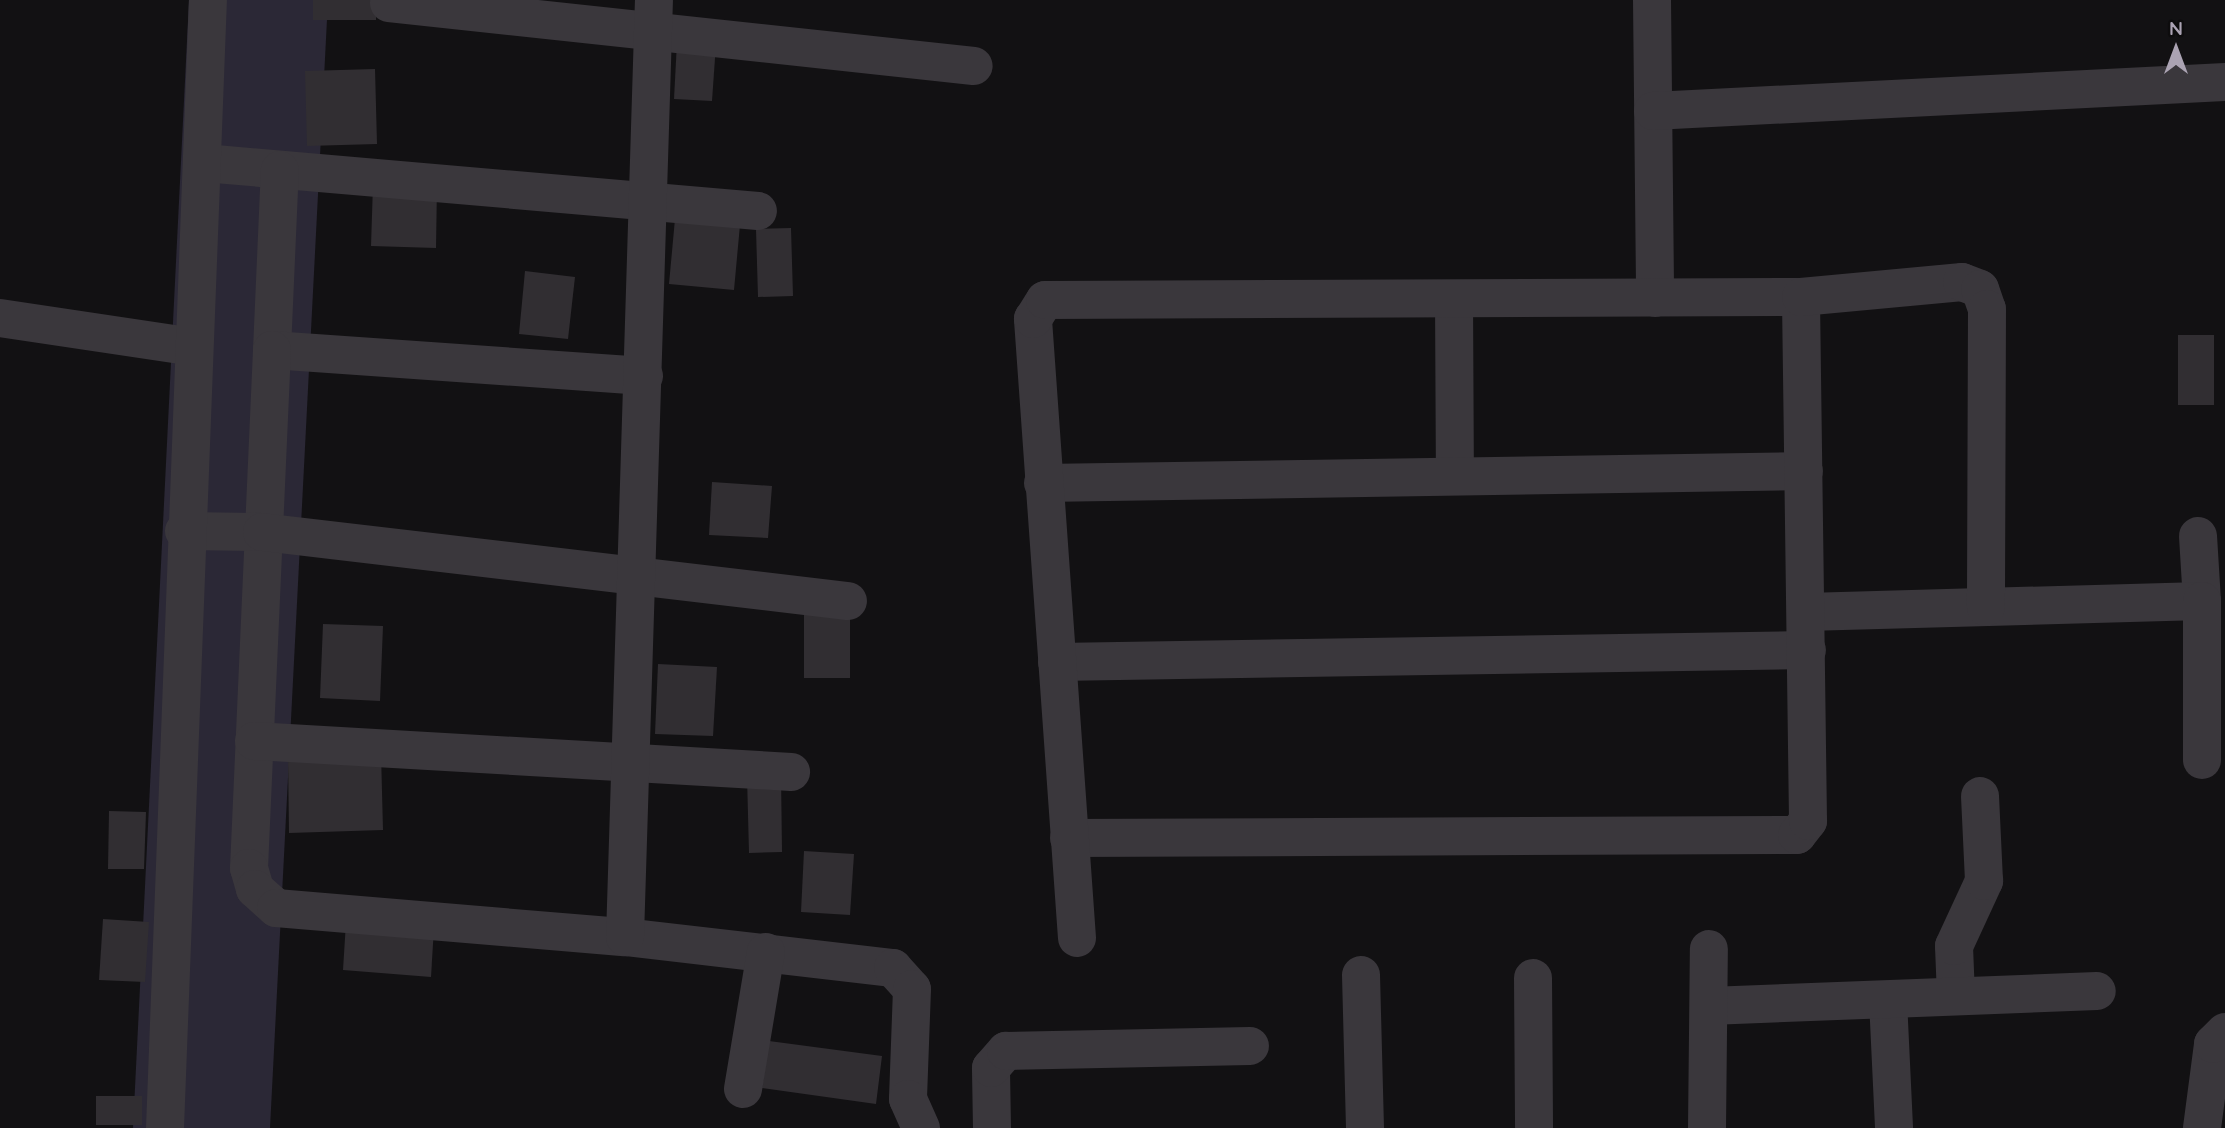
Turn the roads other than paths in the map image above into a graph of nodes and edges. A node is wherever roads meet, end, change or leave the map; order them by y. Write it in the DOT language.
graph roads {
  1 [pos="208,0"];
  2 [pos="1652,0"];
  3 [pos="389,3"];
  4 [pos="655,14"];
  5 [pos="974,66"];
  6 [pos="2225,82"];
  7 [pos="1653,111"];
  8 [pos="210,164"];
  9 [pos="275,169"];
  10 [pos="651,197"];
  11 [pos="758,211"];
  12 [pos="1801,297"];
  13 [pos="1655,298"];
  14 [pos="1454,299"];
  15 [pos="0,318"];
  16 [pos="194,347"];
  17 [pos="272,350"];
  18 [pos="644,376"];
  19 [pos="1804,471"];
  20 [pos="1455,476"];
  21 [pos="1043,483"];
  22 [pos="199,532"];
  23 [pos="259,532"];
  24 [pos="2198,537"];
  25 [pos="638,579"];
  26 [pos="848,601"];
  27 [pos="2202,601"];
  28 [pos="1986,607"];
  29 [pos="1806,612"];
  30 [pos="1807,650"];
  31 [pos="1056,662"];
  32 [pos="254,741"];
  33 [pos="2202,760"];
  34 [pos="631,765"];
  35 [pos="791,772"];
  36 [pos="1980,796"];
  37 [pos="1069,838"];
  38 [pos="625,937"];
  39 [pos="1077,937"];
  40 [pos="1709,949"];
  41 [pos="766,952"];
  42 [pos="1361,975"];
  43 [pos="1533,978"];
  44 [pos="2097,991"];
  45 [pos="1956,996"];
  46 [pos="1888,1000"];
  47 [pos="1709,1006"];
  48 [pos="2225,1032"];
  49 [pos="1250,1046"];
  50 [pos="743,1089"];
  51 [pos="165,1128"];
  52 [pos="921,1128"];
  53 [pos="992,1128"];
  54 [pos="1365,1128"];
  55 [pos="1534,1128"];
  56 [pos="1707,1128"];
  57 [pos="1894,1128"];
  58 [pos="2202,1128"];
  1 -- 8 [label="street"];
  2 -- 7 [label="street"];
  3 -- 4 [label="street"];
  4 -- 5 [label="street"];
  4 -- 10 [label="street"];
  6 -- 7 [label="street"];
  7 -- 13 [label="street"];
  8 -- 9 [label="street"];
  8 -- 16 [label="street"];
  9 -- 10 [label="street"];
  9 -- 17 [label="street"];
  10 -- 11 [label="street"];
  10 -- 18 [label="street"];
  12 -- 13 [label="street"];
  12 -- 19 [label="street"];
  12 -- 28 [label="street"];
  13 -- 14 [label="street"];
  14 -- 20 [label="street"];
  14 -- 21 [label="street"];
  15 -- 16 [label="street"];
  16 -- 22 [label="street"];
  17 -- 18 [label="street"];
  17 -- 23 [label="street"];
  18 -- 25 [label="street"];
  19 -- 20 [label="street"];
  19 -- 29 [label="street"];
  20 -- 21 [label="street"];
  21 -- 31 [label="street"];
  22 -- 23 [label="street"];
  22 -- 51 [label="street"];
  23 -- 25 [label="street"];
  23 -- 32 [label="street"];
  24 -- 27 [label="street"];
  25 -- 26 [label="street"];
  25 -- 34 [label="street"];
  27 -- 28 [label="street"];
  27 -- 33 [label="street"];
  28 -- 29 [label="street"];
  29 -- 30 [label="street"];
  30 -- 31 [label="street"];
  30 -- 37 [label="street"];
  31 -- 37 [label="street"];
  32 -- 34 [label="street"];
  32 -- 38 [label="street"];
  34 -- 35 [label="street"];
  34 -- 38 [label="street"];
  36 -- 45 [label="street"];
  37 -- 39 [label="street"];
  38 -- 41 [label="street"];
  40 -- 47 [label="street"];
  41 -- 50 [label="street"];
  41 -- 52 [label="street"];
  42 -- 54 [label="street"];
  43 -- 55 [label="street"];
  44 -- 45 [label="street"];
  45 -- 46 [label="street"];
  46 -- 47 [label="street"];
  46 -- 57 [label="street"];
  47 -- 56 [label="street"];
  48 -- 58 [label="street"];
  49 -- 53 [label="street"];
}
